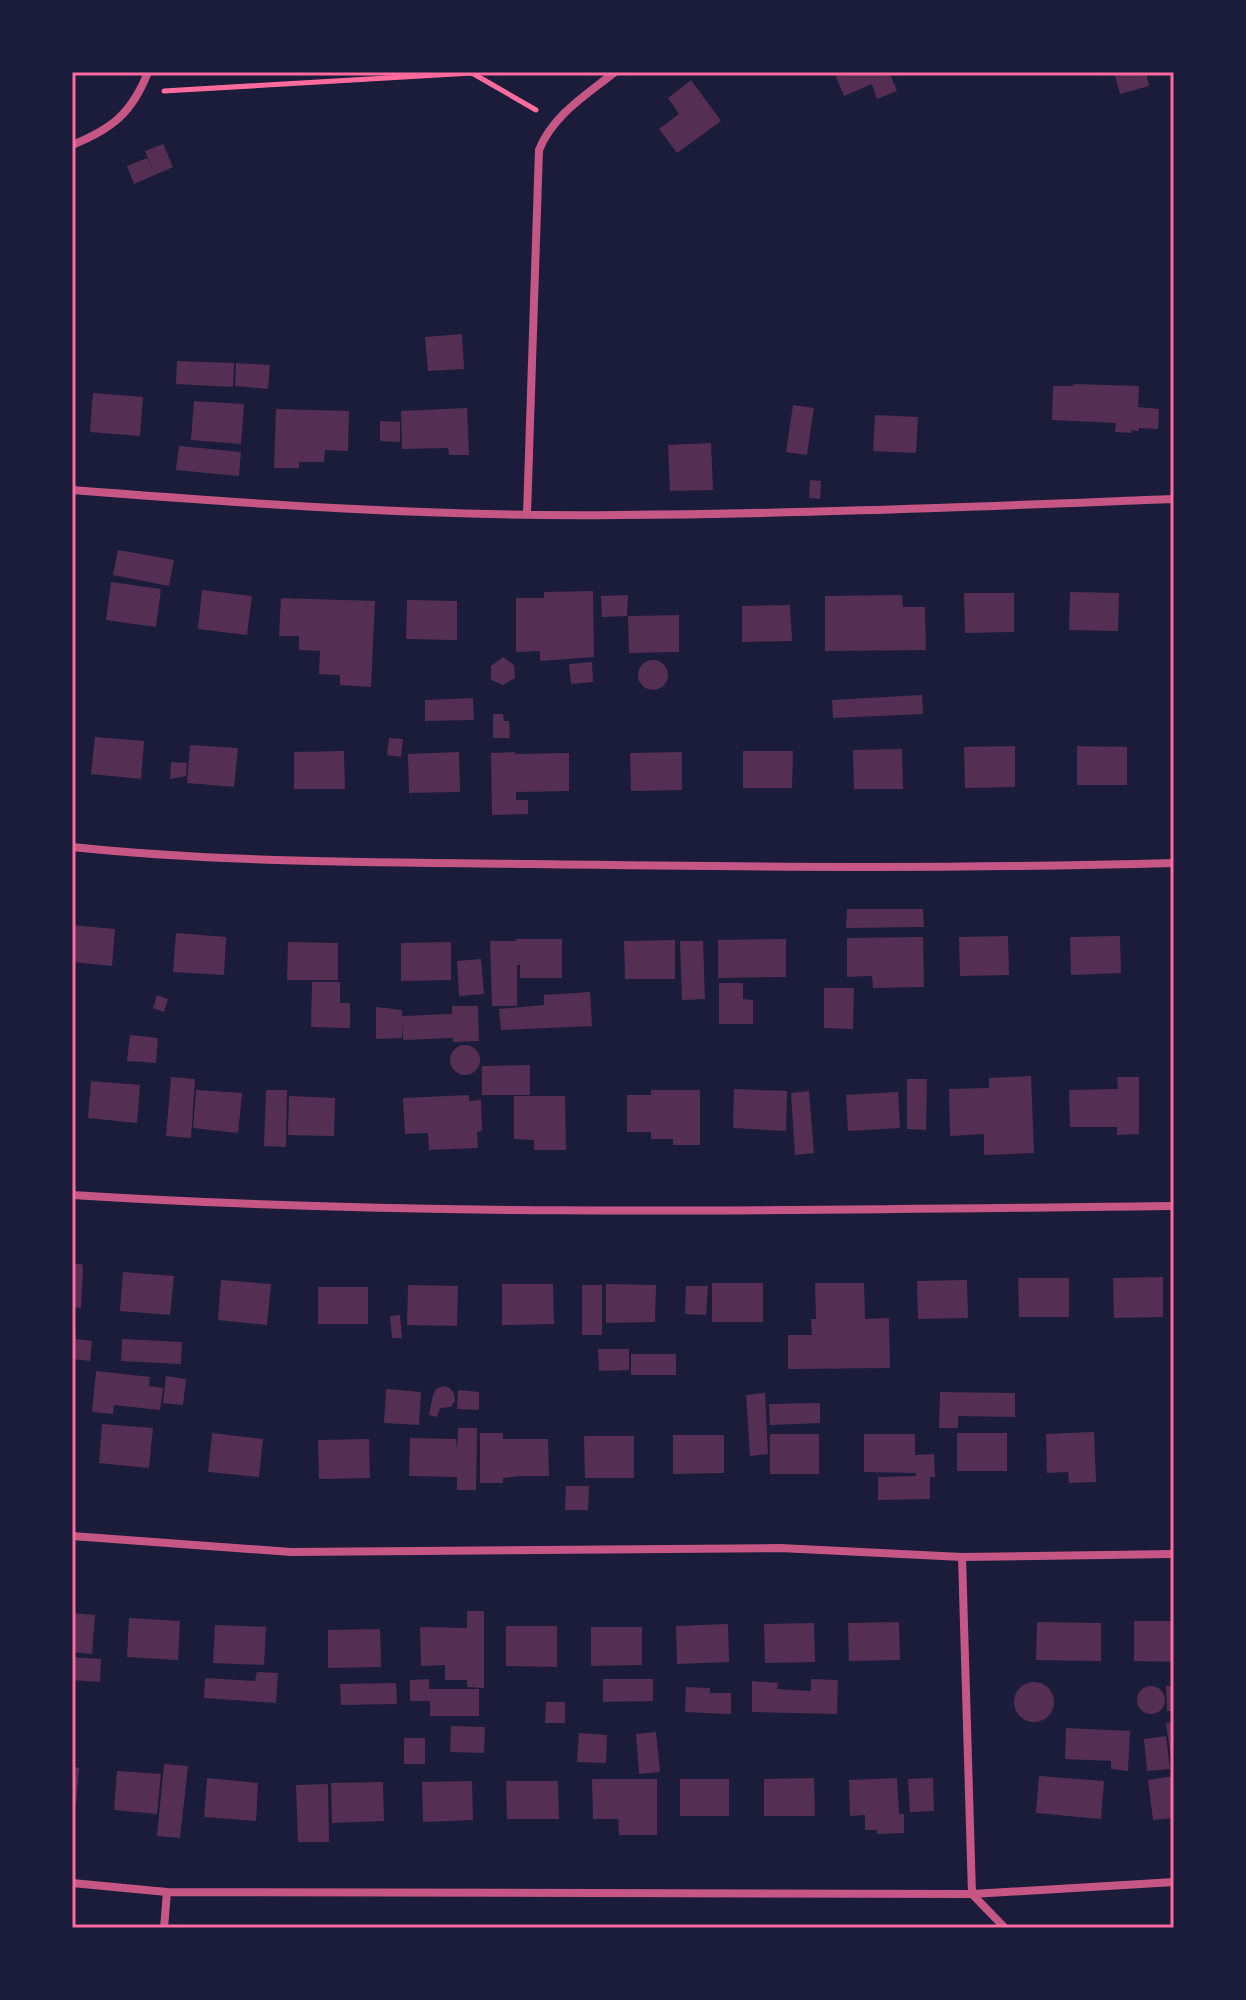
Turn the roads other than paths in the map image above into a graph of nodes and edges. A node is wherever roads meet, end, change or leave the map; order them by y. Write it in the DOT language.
graph roads {
  1 [pos="148,72"];
  2 [pos="615,72"];
  3 [pos="72,145"];
  4 [pos="72,490"];
  5 [pos="1174,499"];
  6 [pos="527,514"];
  7 [pos="72,847"];
  8 [pos="1174,863"];
  9 [pos="72,1195"];
  10 [pos="1174,1206"];
  11 [pos="72,1536"];
  12 [pos="1174,1554"];
  13 [pos="962,1557"];
  14 [pos="1174,1882"];
  15 [pos="72,1883"];
  16 [pos="167,1892"];
  17 [pos="972,1894"];
  18 [pos="164,1928"];
  19 [pos="1005,1928"];
  1 -- 3 [label="street"];
  2 -- 6 [label="street"];
  4 -- 6 [label="street"];
  5 -- 6 [label="street"];
  7 -- 8 [label="street"];
  9 -- 10 [label="street"];
  11 -- 13 [label="street"];
  12 -- 13 [label="street"];
  13 -- 17 [label="street"];
  14 -- 17 [label="street"];
  15 -- 16 [label="street"];
  16 -- 17 [label="street"];
  16 -- 18 [label="street"];
  17 -- 19 [label="street"];
}
